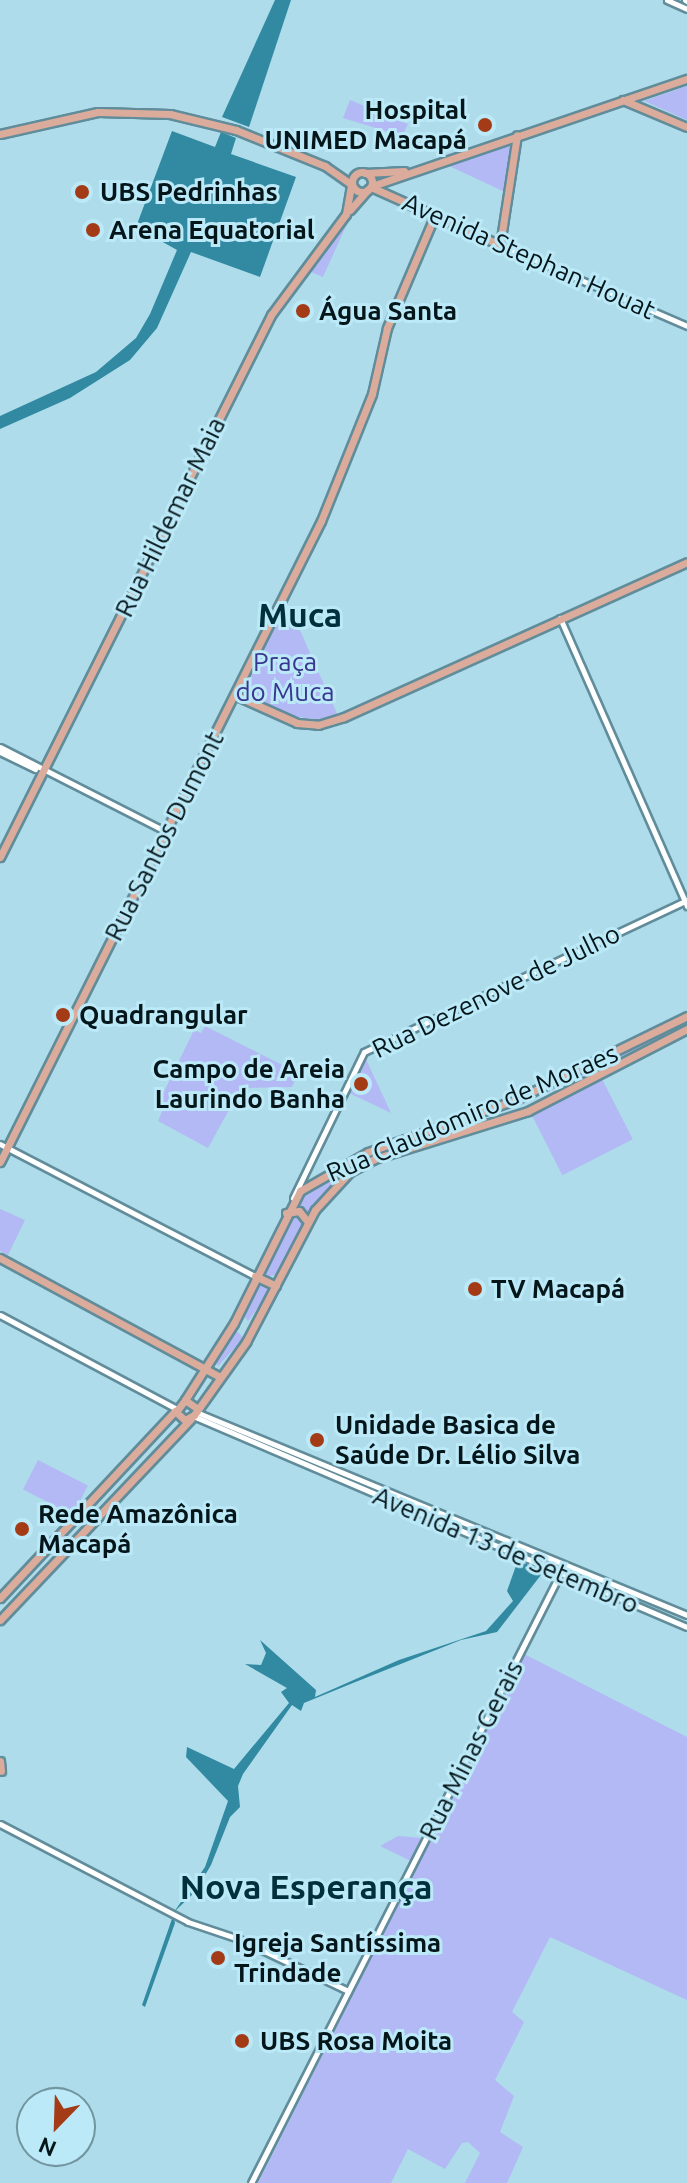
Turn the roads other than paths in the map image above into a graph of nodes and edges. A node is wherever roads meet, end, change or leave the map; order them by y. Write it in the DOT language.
graph roads {
  1 [pos="667,0"];
  2 [pos="687,9"];
  3 [pos="687,79"];
  4 [pos="622,99"];
  5 [pos="687,127"];
  6 [pos="0,134"];
  7 [pos="517,135"];
  8 [pos="325,166"];
  9 [pos="410,170"];
  10 [pos="362,173"];
  11 [pos="351,185"];
  12 [pos="370,188"];
  13 [pos="346,214"];
  14 [pos="435,215"];
  15 [pos="500,245"];
  16 [pos="687,326"];
  17 [pos="687,562"];
  18 [pos="560,618"];
  19 [pos="237,696"];
  20 [pos="0,750"];
  21 [pos="41,770"];
  22 [pos="167,832"];
  23 [pos="0,857"];
  24 [pos="686,902"];
  25 [pos="687,1016"];
  26 [pos="687,1029"];
  27 [pos="575,1073"];
  28 [pos="562,1080"];
  29 [pos="581,1084"];
  30 [pos="568,1091"];
  31 [pos="4,1146"];
  32 [pos="0,1162"];
  33 [pos="293,1198"];
  34 [pos="286,1213"];
  35 [pos="308,1222"];
  36 [pos="0,1258"];
  37 [pos="255,1276"];
  38 [pos="276,1286"];
  39 [pos="0,1315"];
  40 [pos="207,1367"];
  41 [pos="220,1377"];
  42 [pos="185,1400"];
  43 [pos="175,1410"];
  44 [pos="194,1414"];
  45 [pos="560,1574"];
  46 [pos="630,1592"];
  47 [pos="0,1598"];
  48 [pos="628,1601"];
  49 [pos="687,1615"];
  50 [pos="0,1620"];
  51 [pos="687,1627"];
  52 [pos="0,1761"];
  53 [pos="0,1771"];
  54 [pos="0,1824"];
  55 [pos="348,1991"];
  56 [pos="251,2183"];
  1 -- 2 [label="street"];
  3 -- 4 [label="main road"];
  4 -- 5 [label="main road"];
  4 -- 7 [label="main road"];
  6 -- 8 [label="main road"];
  7 -- 9 [label="main road"];
  7 -- 15 [label="main road"];
  8 -- 10 [label="main road"];
  8 -- 11 [label="main road"];
  9 -- 10 [label="main road"];
  9 -- 12 [label="main road"];
  10 -- 11 [label="main road"];
  10 -- 12 [label="main road"];
  11 -- 12 [label="main road, Avenida Stephan Houat"];
  11 -- 13 [label="main road, Rua Hildemar Maia"];
  12 -- 13 [label="main road"];
  12 -- 14 [label="main road, Avenida Stephan Houat"];
  13 -- 21 [label="main road, Rua Hildemar Maia"];
  14 -- 15 [label="main road, Avenida Stephan Houat"];
  14 -- 19 [label="main road, Rua Santos Dumont"];
  15 -- 16 [label="street, Avenida Stephan Houat"];
  17 -- 18 [label="main road"];
  18 -- 19 [label="main road"];
  18 -- 24 [label="street"];
  19 -- 22 [label="main road, Rua Santos Dumont"];
  20 -- 21 [label="street"];
  21 -- 22 [label="street"];
  21 -- 23 [label="main road, Rua Hildemar Maia"];
  22 -- 31 [label="main road, Rua Santos Dumont"];
  24 -- 33 [label="street, Rua Dezenove de Julho"];
  25 -- 27 [label="main road, Rua Claudomiro de Moraes"];
  26 -- 29 [label="main road, Rua Claudomiro de Moraes"];
  27 -- 28 [label="main road, Rua Claudomiro de Moraes"];
  27 -- 29 [label="main road"];
  28 -- 30 [label="main road"];
  28 -- 33 [label="main road, Rua Claudomiro de Moraes"];
  29 -- 30 [label="main road, Rua Claudomiro de Moraes"];
  30 -- 35 [label="main road, Rua Claudomiro de Moraes"];
  31 -- 32 [label="main road, Rua Santos Dumont"];
  31 -- 37 [label="street"];
  33 -- 34 [label="main road, Rua Claudomiro de Moraes"];
  34 -- 35 [label="main road"];
  34 -- 37 [label="main road, Rua Claudomiro de Moraes"];
  35 -- 38 [label="main road, Rua Claudomiro de Moraes"];
  36 -- 40 [label="main road"];
  37 -- 38 [label="main road"];
  37 -- 40 [label="main road, Rua Claudomiro de Moraes"];
  38 -- 41 [label="main road, Rua Claudomiro de Moraes"];
  39 -- 43 [label="street"];
  40 -- 41 [label="main road"];
  40 -- 42 [label="main road, Rua Claudomiro de Moraes"];
  41 -- 44 [label="main road, Rua Claudomiro de Moraes"];
  42 -- 43 [label="main road, Rua Claudomiro de Moraes"];
  42 -- 44 [label="main road"];
  43 -- 44 [label="main road"];
  43 -- 47 [label="main road"];
  44 -- 45 [label="street, Avenida 13 de Setembro"];
  44 -- 46 [label="street, Avenida 13 de Setembro"];
  44 -- 50 [label="main road, Rua Claudomiro de Moraes"];
  45 -- 48 [label="street, Avenida 13 de Setembro"];
  45 -- 55 [label="street, Rua Minas Gerais"];
  46 -- 48 [label="street"];
  46 -- 49 [label="street, Avenida 13 de Setembro"];
  48 -- 51 [label="street, Avenida 13 de Setembro"];
  52 -- 53 [label="main road"];
  54 -- 55 [label="street"];
  55 -- 56 [label="street, Rua Minas Gerais"];
}
